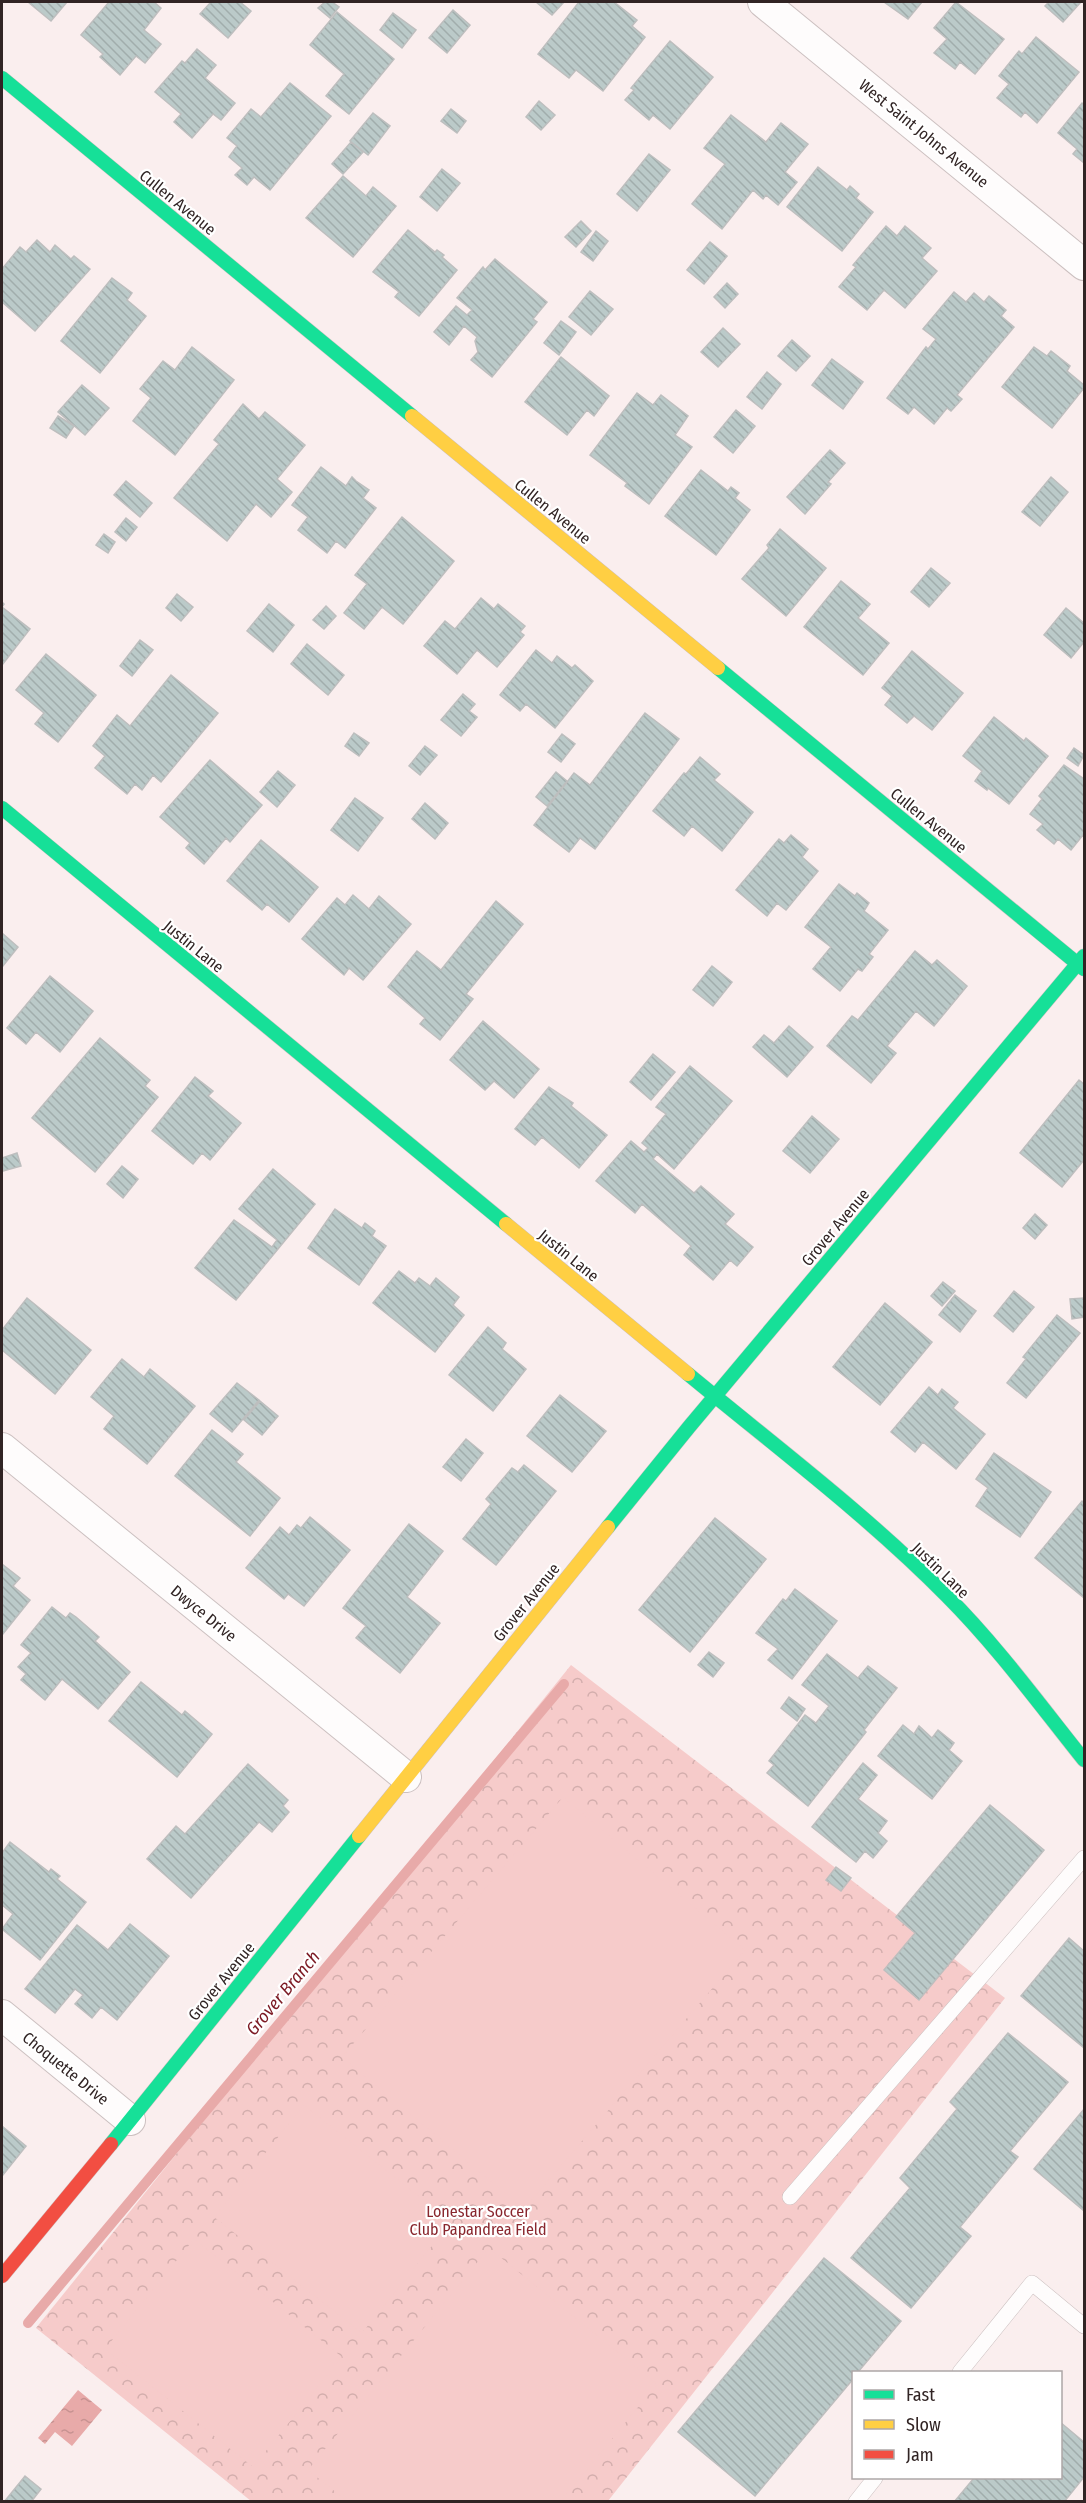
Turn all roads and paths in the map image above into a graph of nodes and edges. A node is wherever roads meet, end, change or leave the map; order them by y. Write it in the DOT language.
graph roads {
  1 [pos="763,2"];
  2 [pos="2,78"];
  3 [pos="1084,265"];
  4 [pos="2,808"];
  5 [pos="1082,963"];
  6 [pos="715,1395"];
  7 [pos="2,1448"];
  8 [pos="1084,1760"];
  9 [pos="406,1777"];
  10 [pos="1084,1858"];
  11 [pos="2,2015"];
  12 [pos="130,2120"];
  13 [pos="790,2197"];
  14 [pos="2,2276"];
  15 [pos="1084,2326"];
  16 [pos="962,2371"];
  17 [pos="874,2479"];
  18 [pos="856,2502"];
  1 -- 3 [label="street, West Saint Johns Avenue"];
  2 -- 5 [label="street, Cullen Avenue"];
  4 -- 6 [label="street, Justin Lane"];
  5 -- 6 [label="street, Grover Avenue"];
  6 -- 8 [label="street, Justin Lane"];
  6 -- 9 [label="street, Grover Avenue"];
  7 -- 9 [label="street, Dwyce Drive"];
  9 -- 12 [label="street, Grover Avenue"];
  10 -- 13 [label="lane"];
  11 -- 12 [label="street, Choquette Drive"];
  12 -- 14 [label="street, Grover Avenue"];
  15 -- 16 [label="lane"];
  17 -- 18 [label="lane"];
}
